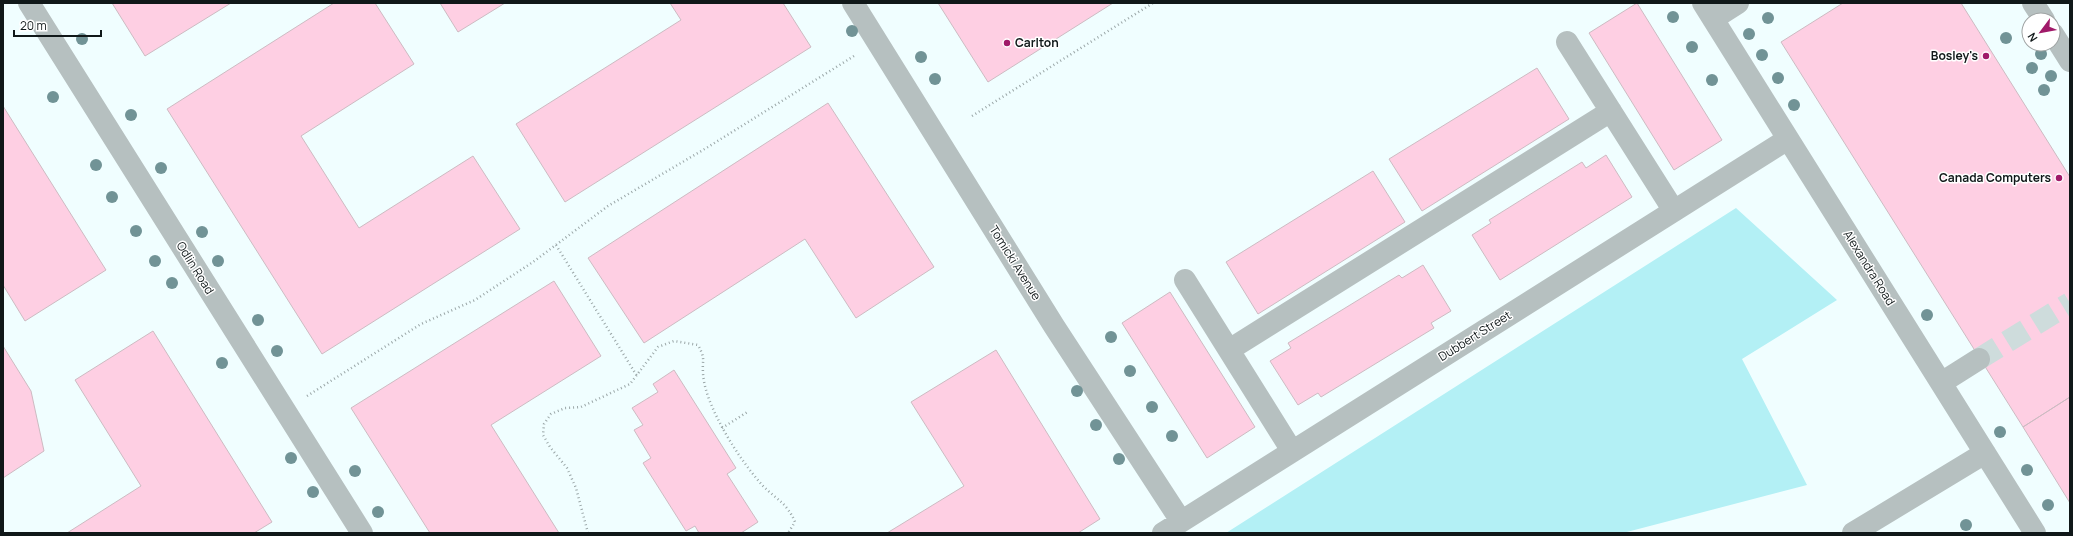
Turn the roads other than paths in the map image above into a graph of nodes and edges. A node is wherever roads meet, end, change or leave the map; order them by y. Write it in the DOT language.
graph roads {
  1 [pos="29,3"];
  2 [pos="852,3"];
  3 [pos="1738,3"];
  4 [pos="2034,3"];
  5 [pos="1708,11"];
  6 [pos="2039,12"];
  7 [pos="1567,42"];
  8 [pos="2061,47"];
  9 [pos="2070,61"];
  10 [pos="1611,111"];
  11 [pos="1788,139"];
  12 [pos="1674,211"];
  13 [pos="1185,280"];
  14 [pos="1229,350"];
  15 [pos="1979,359"];
  16 [pos="1941,383"];
  17 [pos="1292,451"];
  18 [pos="1985,453"];
  19 [pos="1181,521"];
  20 [pos="362,533"];
  21 [pos="1163,533"];
  22 [pos="1853,533"];
  23 [pos="2035,533"];
  1 -- 20 [label="street, Odlin Road"];
  2 -- 19 [label="street, Tomicki Avenue"];
  3 -- 5 [label="street"];
  4 -- 6 [label="street"];
  5 -- 11 [label="street, Alexandra Road"];
  7 -- 10 [label="street"];
  8 -- 9 [label="street"];
  10 -- 12 [label="street"];
  10 -- 14 [label="street"];
  11 -- 12 [label="street, Dubbert Street"];
  11 -- 16 [label="street, Alexandra Road"];
  12 -- 17 [label="street, Dubbert Street"];
  13 -- 14 [label="street"];
  14 -- 17 [label="street"];
  15 -- 16 [label="street"];
  16 -- 18 [label="street, Alexandra Road"];
  17 -- 19 [label="street, Dubbert Street"];
  18 -- 22 [label="street"];
  18 -- 23 [label="street, Alexandra Road"];
  19 -- 21 [label="street, Dubbert Street"];
}
